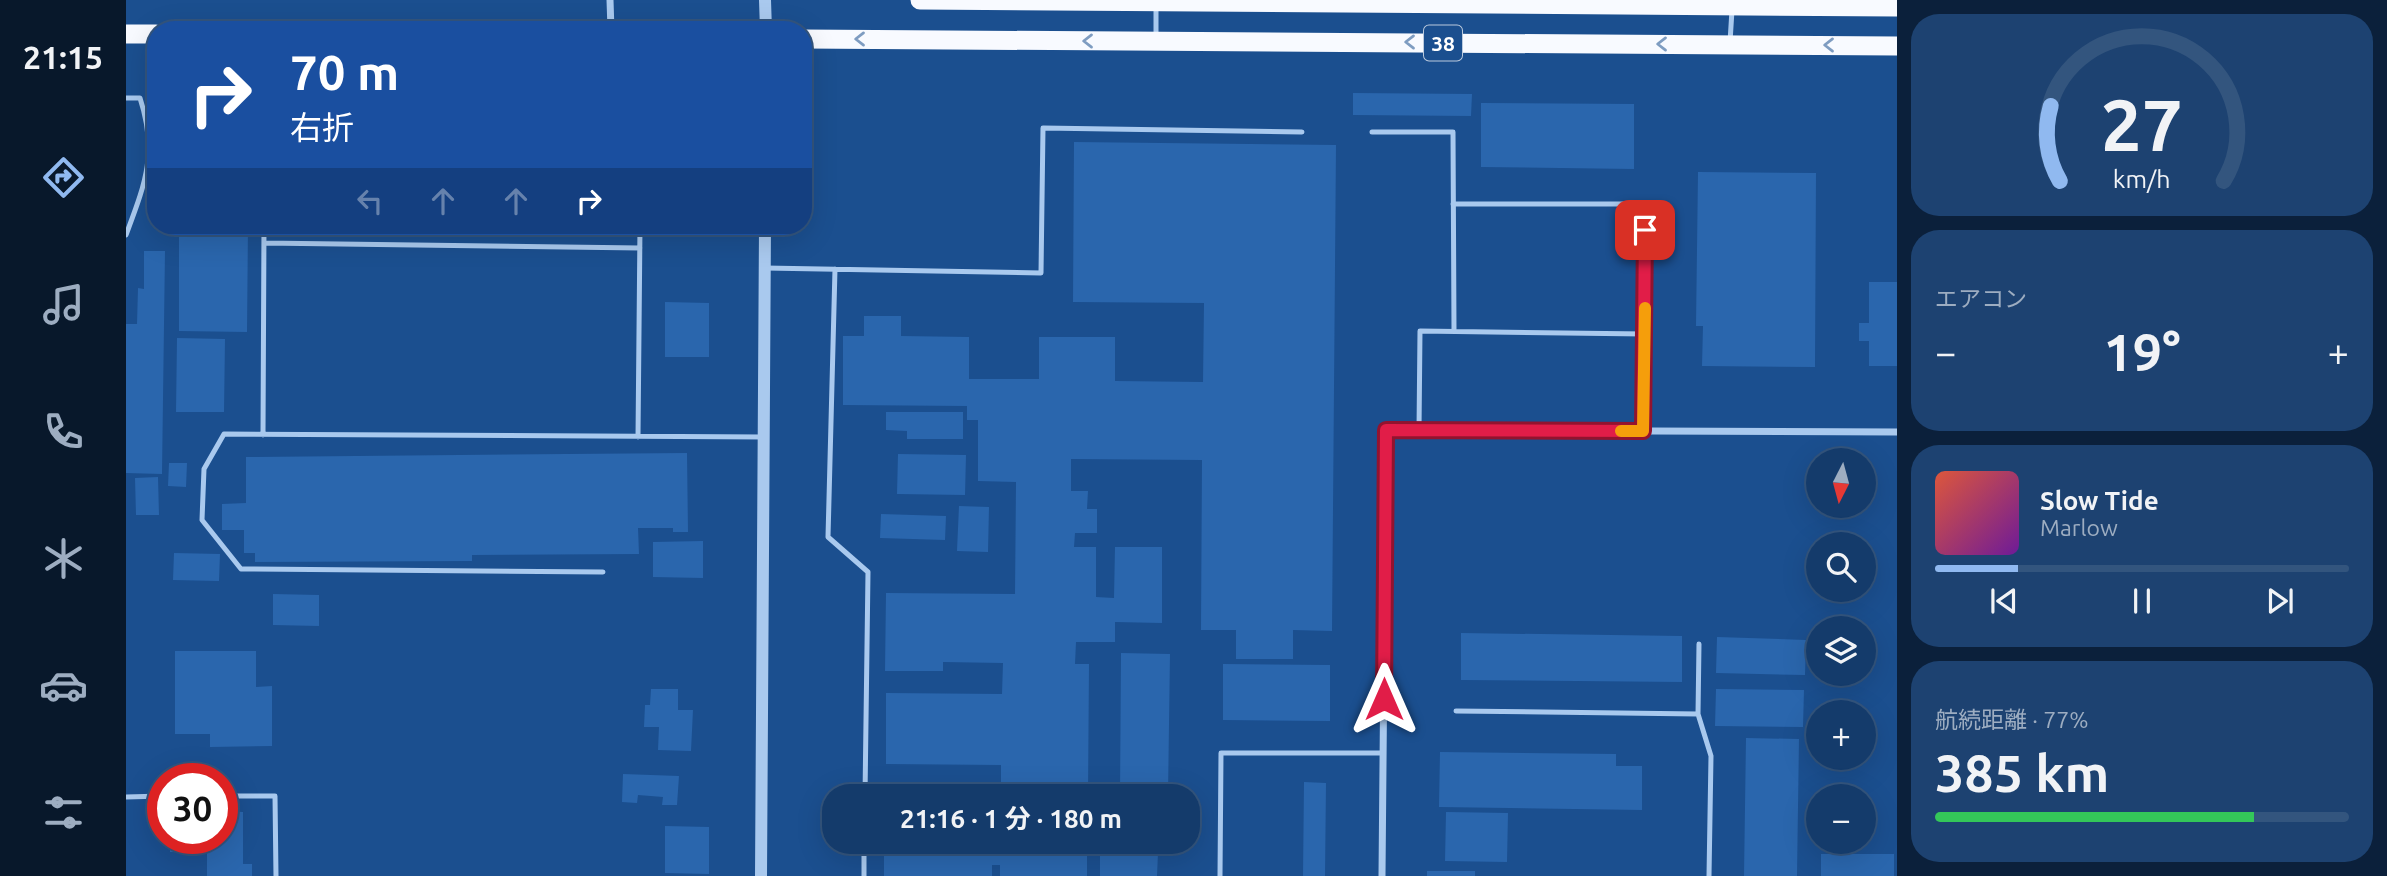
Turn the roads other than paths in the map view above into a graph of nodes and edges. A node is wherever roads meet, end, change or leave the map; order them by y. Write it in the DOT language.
graph roads {
  1 [pos="610,0"];
  2 [pos="765,0"];
  3 [pos="920,0"];
  4 [pos="1156,1"];
  5 [pos="1373,2"];
  6 [pos="1732,4"];
  7 [pos="1897,7"];
  8 [pos="611,21"];
  9 [pos="766,21"];
  10 [pos="126,34"];
  11 [pos="147,34"];
  12 [pos="812,39"];
  13 [pos="1156,41"];
  14 [pos="1730,44"];
  15 [pos="1897,46"];
  16 [pos="126,97"];
  17 [pos="1302,132"];
  18 [pos="1371,132"];
  19 [pos="147,147"];
  20 [pos="147,179"];
  21 [pos="1453,204"];
  22 [pos="126,235"];
  23 [pos="264,235"];
  24 [pos="640,235"];
  25 [pos="765,235"];
  26 [pos="264,243"];
  27 [pos="640,248"];
  28 [pos="765,268"];
  29 [pos="835,270"];
  30 [pos="1454,329"];
  31 [pos="1645,334"];
  32 [pos="1419,430"];
  33 [pos="1643,431"];
  34 [pos="1897,432"];
  35 [pos="263,435"];
  36 [pos="638,437"];
  37 [pos="764,437"];
  38 [pos="603,572"];
  39 [pos="1699,644"];
  40 [pos="1456,711"];
  41 [pos="1698,714"];
  42 [pos="1383,753"];
  43 [pos="865,784"];
  44 [pos="147,796"];
  45 [pos="238,796"];
  46 [pos="126,797"];
  47 [pos="864,854"];
  48 [pos="276,876"];
  49 [pos="761,876"];
  50 [pos="864,876"];
  51 [pos="1220,876"];
  52 [pos="1382,876"];
  53 [pos="1709,876"];
  1 -- 8 [label="street"];
  2 -- 9 [label="street"];
  3 -- 4 [label="highway, 38"];
  4 -- 5 [label="highway, 38"];
  4 -- 13 [label="lane"];
  5 -- 6 [label="highway, 38"];
  6 -- 7 [label="highway, 38"];
  6 -- 14 [label="lane"];
  10 -- 11 [label="highway"];
  13 -- 12 [label="highway, 38, one-way"];
  14 -- 13 [label="highway, 38, one-way"];
  15 -- 14 [label="highway, 38, one-way"];
  16 -- 19 [label="lane"];
  17 -- 29 [label="lane"];
  18 -- 21 [label="lane"];
  20 -- 22 [label="lane"];
  21 -- 30 [label="lane"];
  21 -- 31 [label="lane"];
  23 -- 26 [label="lane"];
  24 -- 27 [label="lane"];
  25 -- 28 [label="street"];
  26 -- 27 [label="lane"];
  26 -- 35 [label="lane"];
  27 -- 36 [label="lane"];
  28 -- 29 [label="lane"];
  28 -- 37 [label="street"];
  29 -- 43 [label="lane"];
  30 -- 31 [label="lane"];
  30 -- 32 [label="lane"];
  31 -- 33 [label="lane"];
  32 -- 33 [label="street"];
  32 -- 42 [label="street"];
  33 -- 34 [label="street"];
  35 -- 36 [label="lane"];
  35 -- 38 [label="lane"];
  36 -- 37 [label="lane"];
  37 -- 49 [label="street"];
  39 -- 41 [label="lane"];
  40 -- 41 [label="lane"];
  41 -- 53 [label="lane"];
  42 -- 51 [label="lane"];
  42 -- 52 [label="street"];
  44 -- 46 [label="lane"];
  45 -- 48 [label="lane"];
  47 -- 50 [label="lane"];
}
